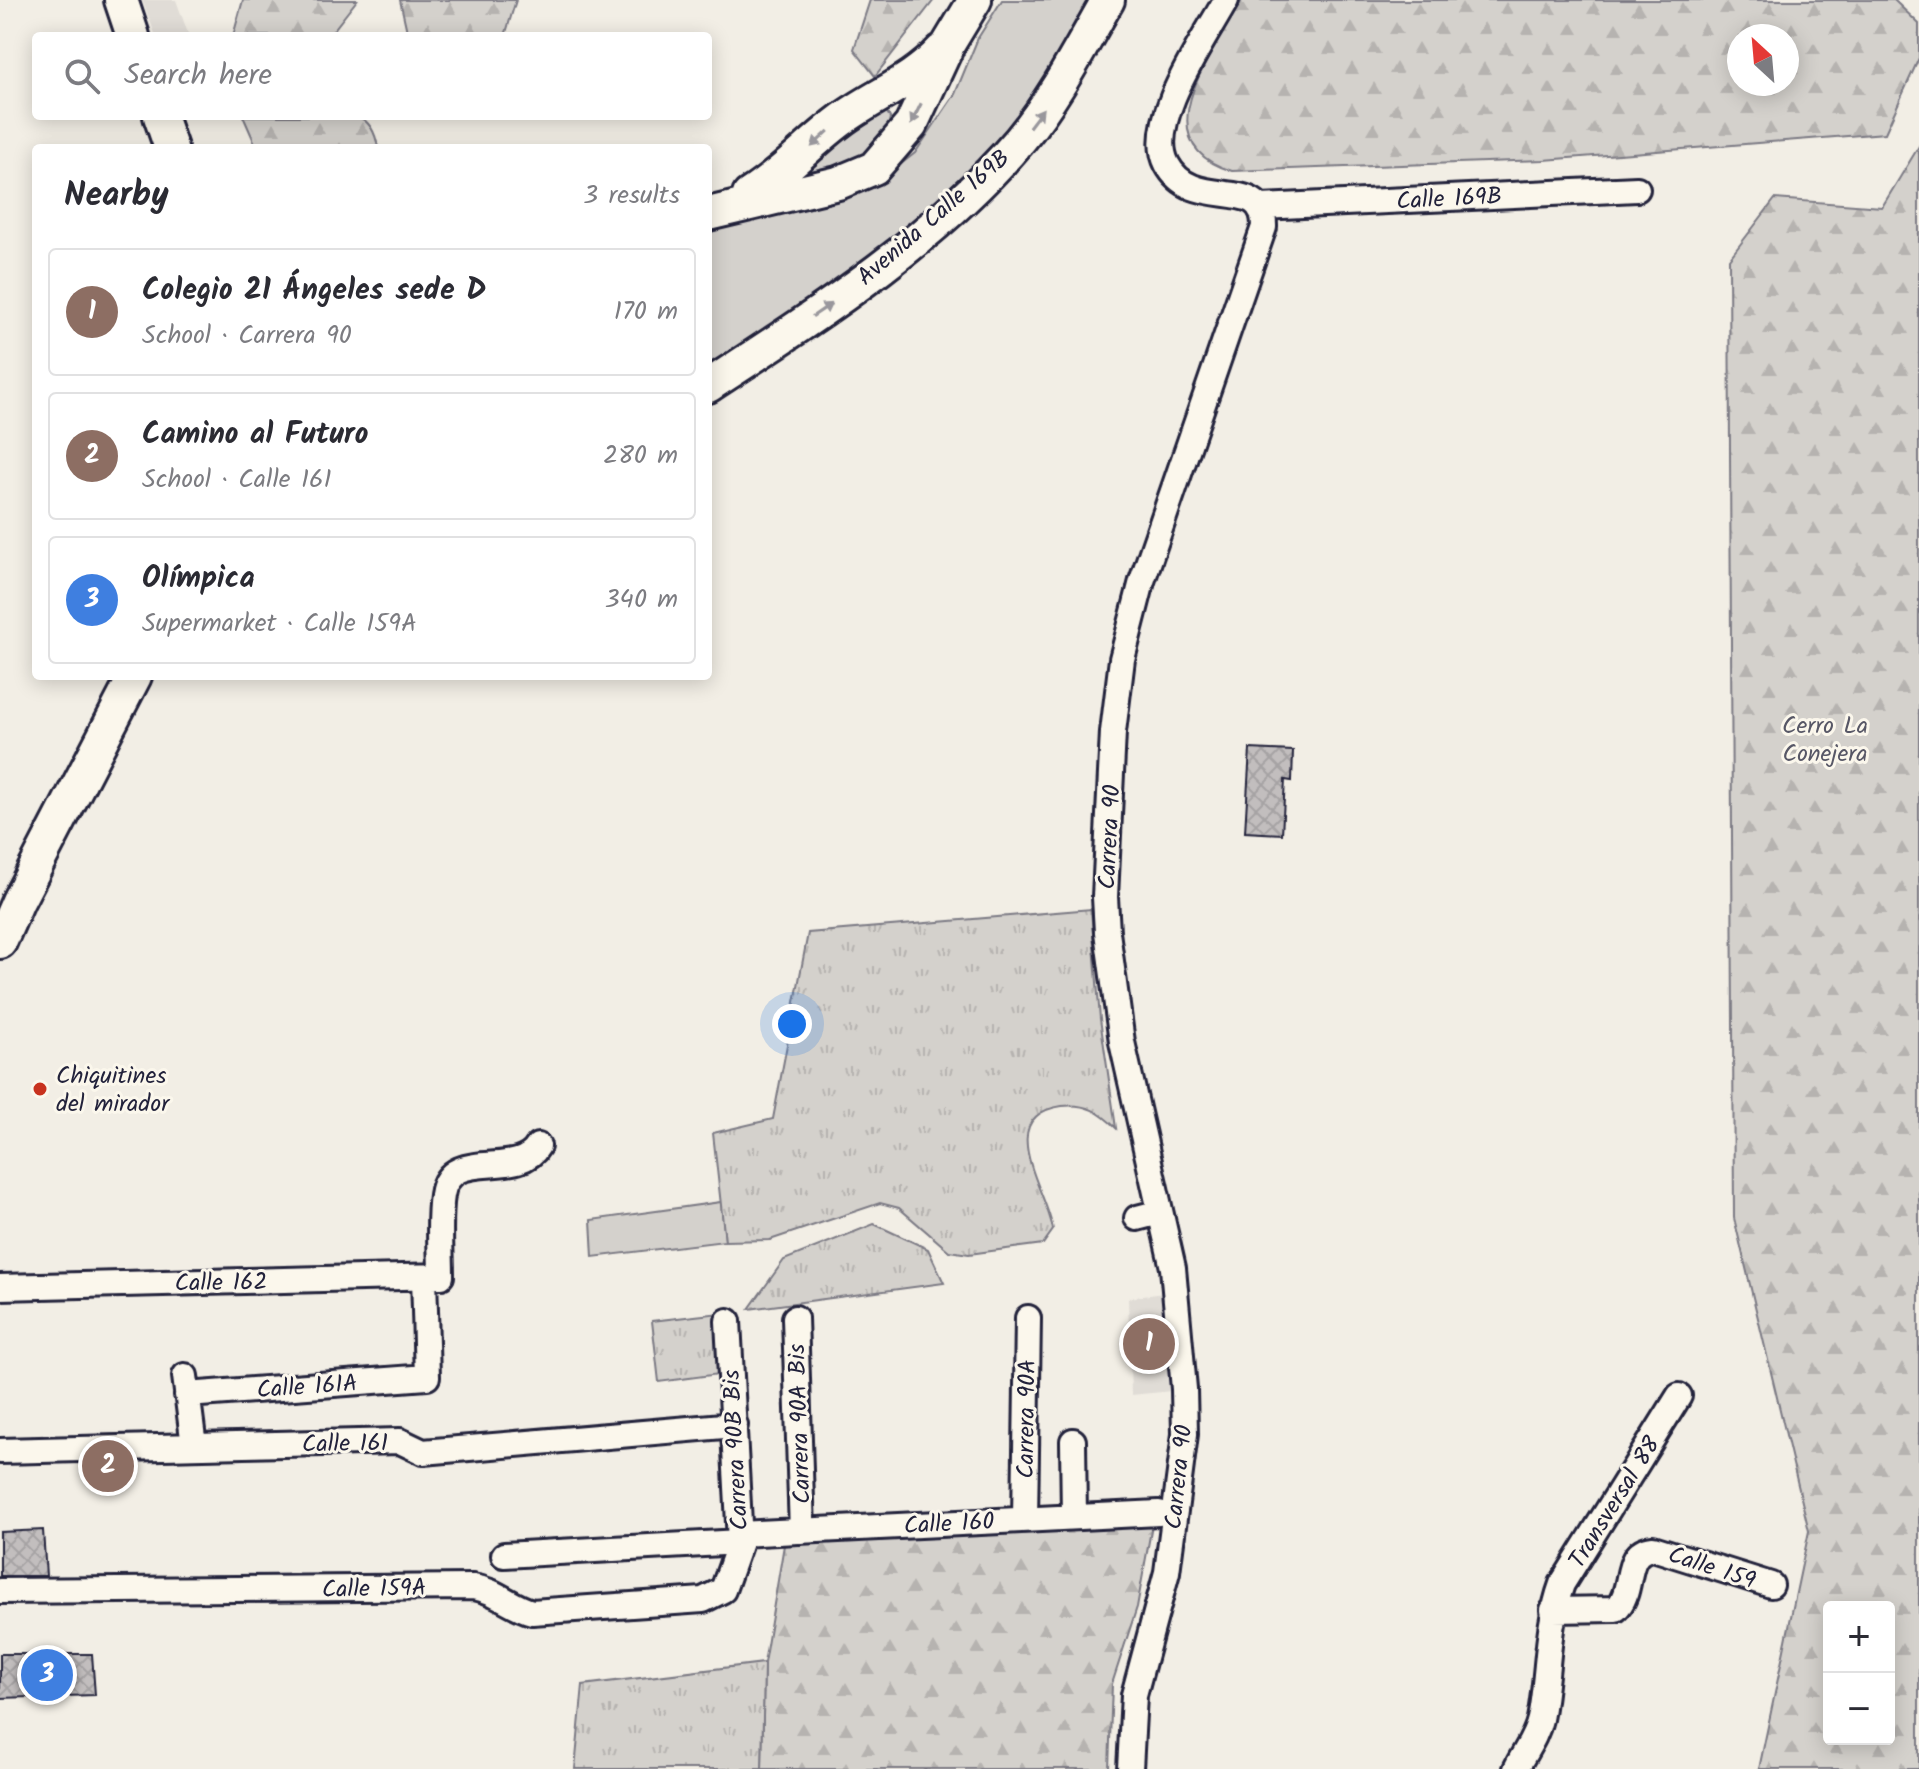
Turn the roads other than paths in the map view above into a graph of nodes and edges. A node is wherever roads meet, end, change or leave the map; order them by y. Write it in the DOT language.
graph roads {
  1 [pos="121,0"];
  2 [pos="975,0"];
  3 [pos="1108,0"];
  4 [pos="1226,0"];
  5 [pos="132,32"];
  6 [pos="949,43"];
  7 [pos="161,120"];
  8 [pos="170,144"];
  9 [pos="1637,189"];
  10 [pos="1261,207"];
  11 [pos="719,210"];
  12 [pos="758,354"];
  13 [pos="712,373"];
  14 [pos="712,383"];
  15 [pos="133,680"];
  16 [pos="0,942"];
  17 [pos="538,1146"];
  18 [pos="432,1276"];
  19 [pos="0,1287"];
  20 [pos="795,1318"];
  21 [pos="1028,1318"];
  22 [pos="728,1321"];
  23 [pos="1679,1396"];
  24 [pos="735,1425"];
  25 [pos="1073,1441"];
  26 [pos="194,1446"];
  27 [pos="0,1451"];
  28 [pos="1159,1513"];
  29 [pos="1074,1517"];
  30 [pos="1025,1519"];
  31 [pos="802,1531"];
  32 [pos="740,1538"];
  33 [pos="1653,1548"];
  34 [pos="504,1555"];
  35 [pos="730,1577"];
  36 [pos="1771,1585"];
  37 [pos="0,1591"];
  38 [pos="1553,1610"];
  39 [pos="1130,1769"];
  40 [pos="1516,1769"];
  1 -- 5 [label="main road"];
  2 -- 6 [label="main road"];
  12 -- 3 [label="main road, Avenida Calle 169B, one-way"];
  4 -- 10 [label="street"];
  6 -- 11 [label="main road, one-way"];
  6 -- 11 [label="main road, one-way"];
  7 -- 8 [label="main road"];
  9 -- 10 [label="street, Calle 169B"];
  10 -- 39 [label="street, Carrera 90"];
  12 -- 13 [label="main road"];
  12 -- 14 [label="main road, Avenida Calle 169B"];
  15 -- 16 [label="main road"];
  17 -- 18 [label="street"];
  18 -- 19 [label="street, Calle 162"];
  18 -- 26 [label="street, Calle 161A"];
  20 -- 31 [label="street, Carrera 90A Bis"];
  21 -- 30 [label="street, Carrera 90A"];
  22 -- 24 [label="street, Carrera 90B Bis"];
  23 -- 38 [label="street, Transversal 88"];
  24 -- 26 [label="street, Calle 161"];
  24 -- 32 [label="street, Carrera 90B Bis"];
  25 -- 29 [label="street"];
  26 -- 27 [label="street, Calle 161"];
  28 -- 29 [label="street, Calle 160"];
  29 -- 30 [label="street, Calle 160"];
  30 -- 31 [label="street, Calle 160"];
  31 -- 32 [label="street, Calle 160"];
  32 -- 34 [label="street, Calle 160"];
  32 -- 35 [label="street, Carrera 90B Bis"];
  33 -- 36 [label="street, Calle 159"];
  33 -- 38 [label="street, Transversal 88"];
  35 -- 37 [label="street, Calle 159A"];
  38 -- 40 [label="street, Transversal 88"];
}
